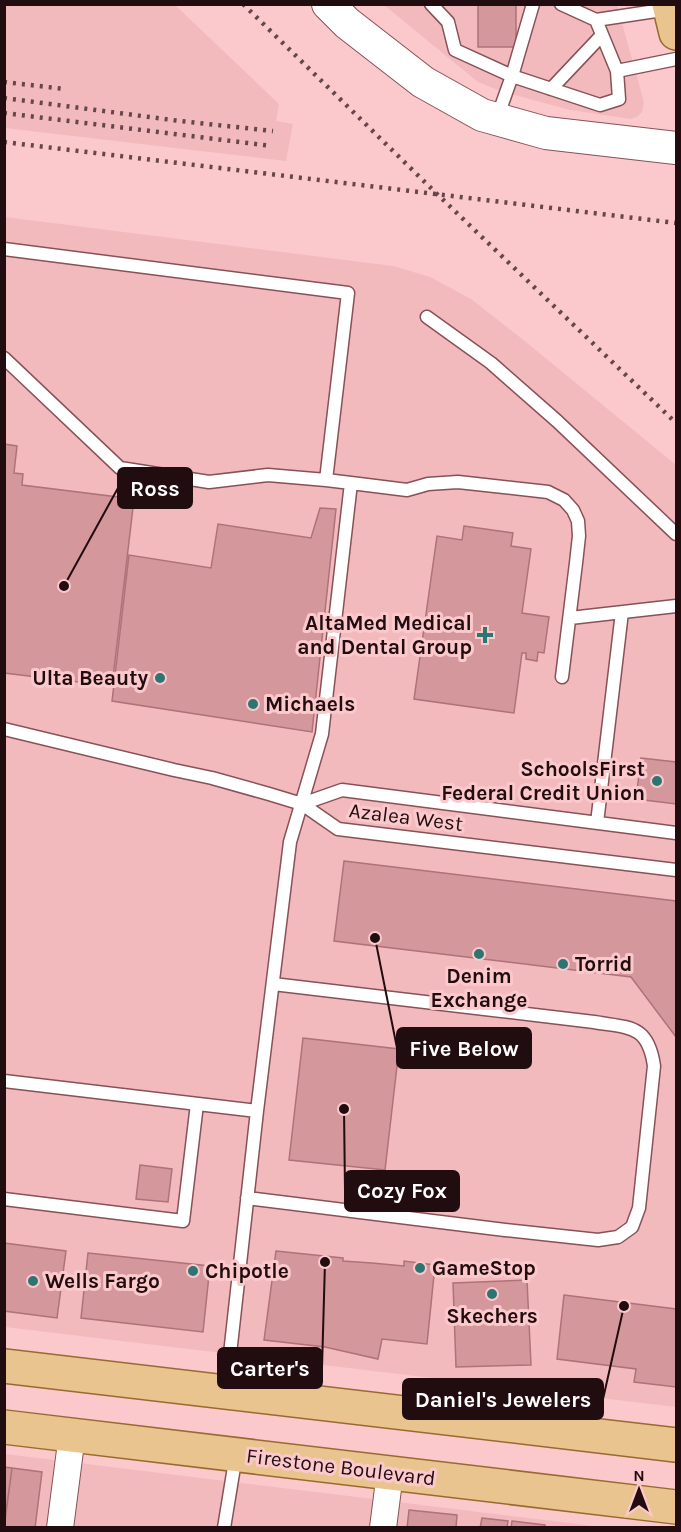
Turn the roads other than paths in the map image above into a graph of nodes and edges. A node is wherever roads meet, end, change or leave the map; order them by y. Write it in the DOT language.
graph roads {
  1 [pos="328,4"];
  2 [pos="432,4"];
  3 [pos="533,4"];
  4 [pos="561,4"];
  5 [pos="672,16"];
  6 [pos="596,21"];
  7 [pos="602,34"];
  8 [pos="676,59"];
  9 [pos="617,71"];
  10 [pos="512,76"];
  11 [pos="551,89"];
  12 [pos="496,119"];
  13 [pos="676,148"];
  14 [pos="4,249"];
  15 [pos="428,317"];
  16 [pos="4,358"];
  17 [pos="326,480"];
  18 [pos="351,483"];
  19 [pos="676,534"];
  20 [pos="676,606"];
  21 [pos="622,612"];
  22 [pos="570,618"];
  23 [pos="562,677"];
  24 [pos="4,729"];
  25 [pos="302,804"];
  26 [pos="597,823"];
  27 [pos="676,833"];
  28 [pos="676,870"];
  29 [pos="273,984"];
  30 [pos="4,1081"];
  31 [pos="197,1104"];
  32 [pos="257,1111"];
  33 [pos="4,1198"];
  34 [pos="247,1198"];
  35 [pos="4,1366"];
  36 [pos="226,1392"];
  37 [pos="4,1427"];
  38 [pos="72,1435"];
  39 [pos="676,1445"];
  40 [pos="236,1455"];
  41 [pos="390,1473"];
  42 [pos="676,1507"];
  43 [pos="60,1527"];
  44 [pos="224,1527"];
  45 [pos="383,1527"];
  1 -- 12 [label="street"];
  2 -- 10 [label="lane"];
  3 -- 10 [label="lane"];
  4 -- 6 [label="lane"];
  5 -- 6 [label="lane"];
  6 -- 7 [label="lane"];
  7 -- 9 [label="lane"];
  7 -- 11 [label="lane"];
  8 -- 9 [label="lane"];
  9 -- 11 [label="lane"];
  10 -- 11 [label="lane"];
  10 -- 12 [label="lane"];
  12 -- 13 [label="street"];
  14 -- 17 [label="lane"];
  15 -- 19 [label="lane"];
  16 -- 17 [label="lane"];
  17 -- 18 [label="lane"];
  18 -- 22 [label="lane"];
  18 -- 25 [label="lane"];
  20 -- 21 [label="lane"];
  21 -- 22 [label="lane"];
  21 -- 26 [label="lane"];
  22 -- 23 [label="lane"];
  24 -- 25 [label="lane"];
  25 -- 26 [label="lane, Azalea West"];
  25 -- 28 [label="lane, Azalea West"];
  25 -- 29 [label="lane"];
  26 -- 27 [label="lane, Azalea West"];
  29 -- 32 [label="lane"];
  29 -- 34 [label="lane"];
  30 -- 31 [label="lane"];
  31 -- 32 [label="lane"];
  31 -- 33 [label="lane"];
  32 -- 34 [label="lane"];
  34 -- 36 [label="lane"];
  35 -- 36 [label="main road"];
  36 -- 39 [label="main road"];
  37 -- 38 [label="main road, Firestone Boulevard"];
  38 -- 40 [label="main road, Firestone Boulevard"];
  38 -- 43 [label="street"];
  40 -- 41 [label="main road, Firestone Boulevard"];
  40 -- 44 [label="lane"];
  41 -- 42 [label="main road, Firestone Boulevard"];
  41 -- 45 [label="street"];
}
